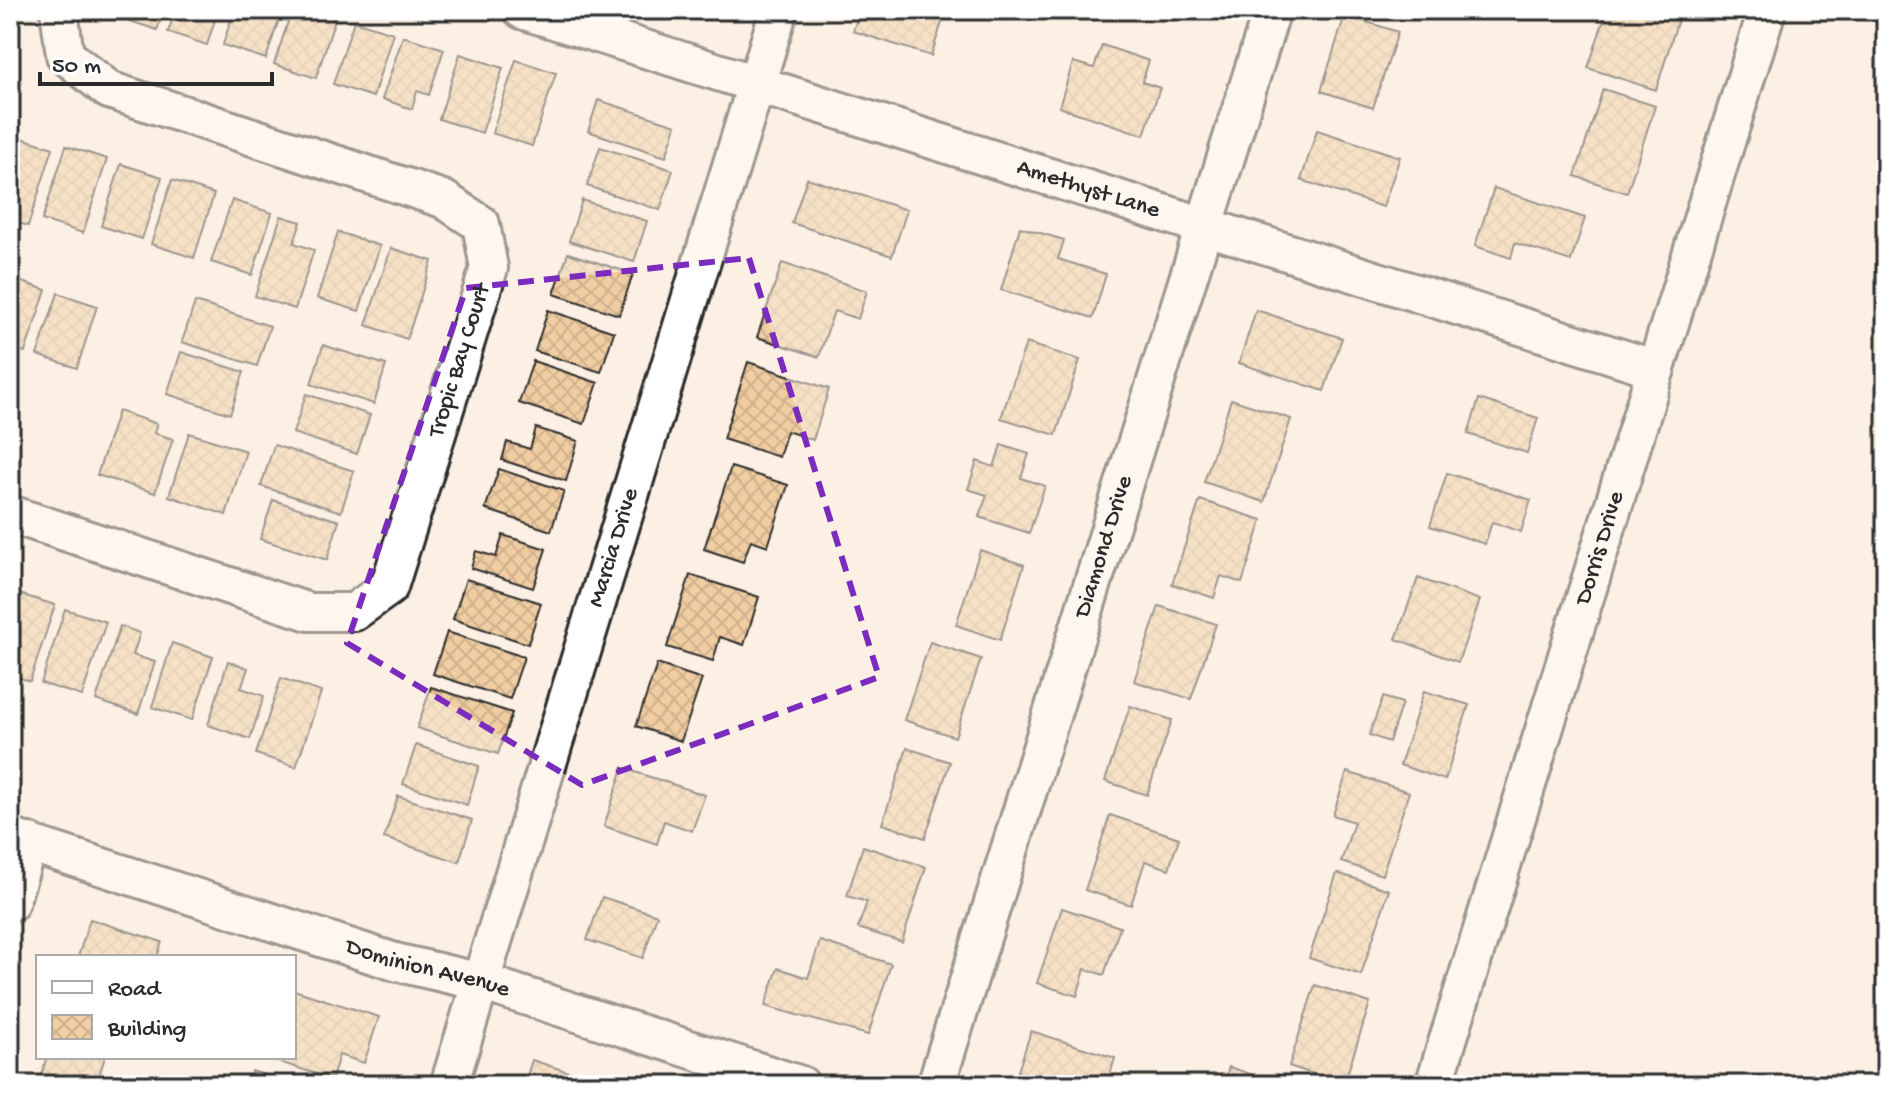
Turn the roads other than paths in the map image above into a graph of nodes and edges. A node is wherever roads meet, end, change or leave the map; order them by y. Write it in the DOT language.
graph roads {
  1 [pos="59,10"];
  2 [pos="522,10"];
  3 [pos="779,10"];
  4 [pos="1272,10"];
  5 [pos="1767,10"];
  6 [pos="757,83"];
  7 [pos="1205,226"];
  8 [pos="1656,369"];
  9 [pos="10,514"];
  10 [pos="19,839"];
  11 [pos="10,903"];
  12 [pos="481,982"];
  13 [pos="449,1085"];
  14 [pos="801,1085"];
  15 [pos="936,1085"];
  16 [pos="1434,1085"];
  1 -- 9 [label="street, Tropic Bay Court"];
  2 -- 6 [label="street, Amethyst Lane"];
  3 -- 6 [label="street, Marcia Drive"];
  4 -- 7 [label="street, Diamond Drive"];
  5 -- 8 [label="street, Dorris Drive"];
  6 -- 7 [label="street, Amethyst Lane"];
  6 -- 12 [label="street, Marcia Drive"];
  7 -- 8 [label="street, Amethyst Lane"];
  7 -- 15 [label="street, Diamond Drive"];
  8 -- 16 [label="street, Dorris Drive"];
  10 -- 11 [label="street"];
  10 -- 12 [label="street, Dominion Avenue"];
  12 -- 13 [label="street, Marcia Drive"];
  12 -- 14 [label="street, Dominion Avenue"];
}
